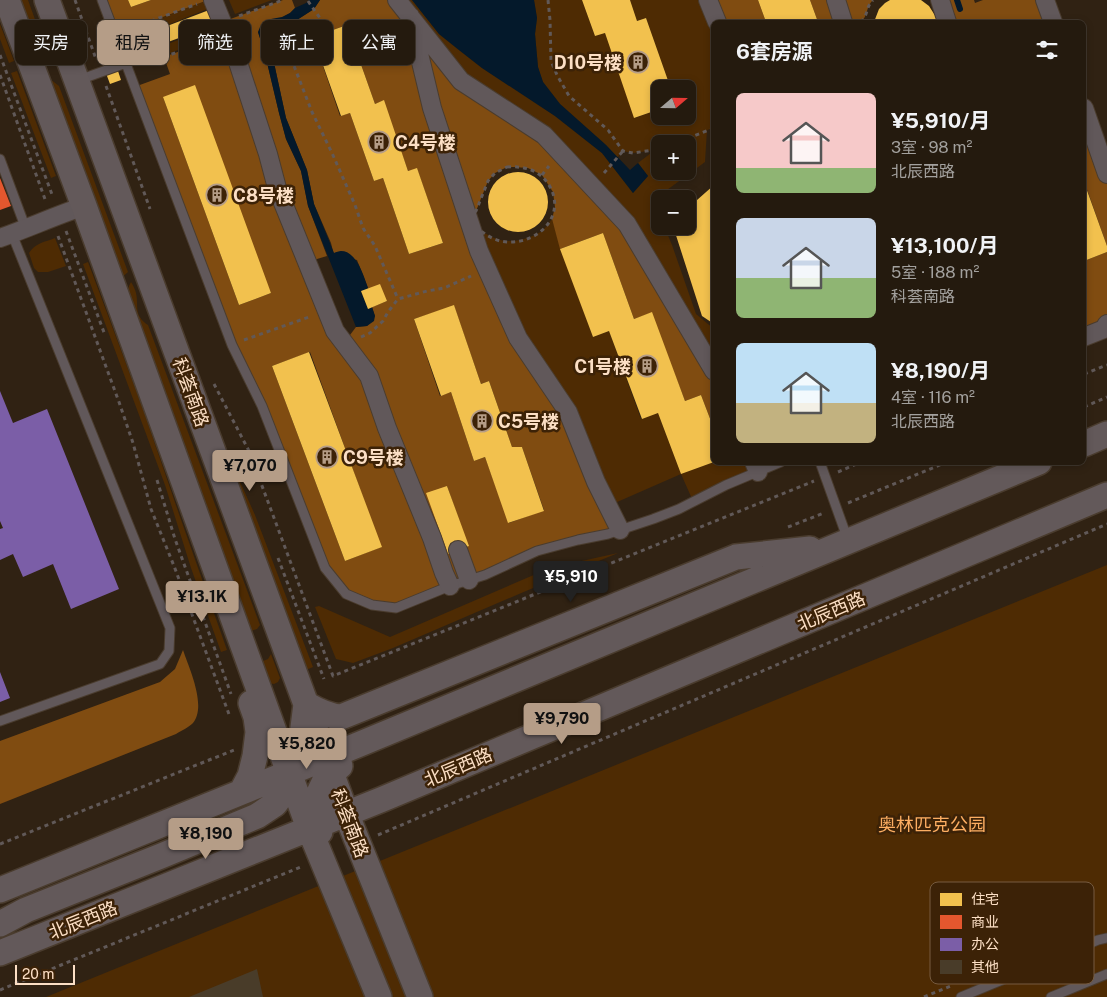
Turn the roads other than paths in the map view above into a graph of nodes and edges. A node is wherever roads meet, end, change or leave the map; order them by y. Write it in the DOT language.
graph roads {
  1 [pos="7,0"];
  2 [pos="47,0"];
  3 [pos="102,0"];
  4 [pos="397,0"];
  5 [pos="708,0"];
  6 [pos="836,0"];
  7 [pos="940,0"];
  8 [pos="1046,0"];
  9 [pos="205,2"];
  10 [pos="410,16"];
  11 [pos="110,20"];
  12 [pos="715,20"];
  13 [pos="843,20"];
  14 [pos="946,20"];
  15 [pos="1053,20"];
  16 [pos="120,65"];
  17 [pos="127,65"];
  18 [pos="76,81"];
  19 [pos="1086,114"];
  20 [pos="0,159"];
  21 [pos="1107,174"];
  22 [pos="84,206"];
  23 [pos="13,234"];
  24 [pos="1107,324"];
  25 [pos="1086,336"];
  26 [pos="711,366"];
  27 [pos="1107,434"];
  28 [pos="1086,443"];
  29 [pos="176,460"];
  30 [pos="821,465"];
  31 [pos="1032,465"];
  32 [pos="756,467"];
  33 [pos="1107,495"];
  34 [pos="620,530"];
  35 [pos="842,544"];
  36 [pos="458,550"];
  37 [pos="469,580"];
  38 [pos="450,586"];
  39 [pos="278,627"];
  40 [pos="242,641"];
  41 [pos="306,704"];
  42 [pos="0,721"];
  43 [pos="394,730"];
  44 [pos="326,758"];
  45 [pos="289,772"];
  46 [pos="242,792"];
  47 [pos="346,813"];
  48 [pos="309,828"];
  49 [pos="316,863"];
  50 [pos="0,890"];
  51 [pos="0,924"];
  52 [pos="1107,938"];
  53 [pos="1094,942"];
  54 [pos="0,953"];
  55 [pos="1107,974"];
  56 [pos="1094,979"];
  57 [pos="992,984"];
  58 [pos="1083,984"];
  59 [pos="379,997"];
  60 [pos="420,997"];
  61 [pos="961,997"];
  62 [pos="1051,997"];
  1 -- 22 [label="street"];
  2 -- 18 [label="street, 科荟南路"];
  3 -- 11 [label="lane"];
  4 -- 10 [label="street"];
  5 -- 12 [label="street"];
  6 -- 13 [label="street"];
  7 -- 14 [label="street"];
  8 -- 15 [label="street"];
  9 -- 38 [label="street"];
  10 -- 26 [label="street"];
  10 -- 34 [label="street"];
  16 -- 18 [label="lane"];
  17 -- 38 [label="lane"];
  18 -- 39 [label="street, 科荟南路"];
  19 -- 21 [label="street"];
  20 -- 23 [label="lane"];
  22 -- 23 [label="street"];
  22 -- 29 [label="street"];
  23 -- 42 [label="lane"];
  24 -- 25 [label="street"];
  27 -- 28 [label="street"];
  29 -- 40 [label="street"];
  29 -- 46 [label="street"];
  30 -- 35 [label="lane"];
  31 -- 35 [label="street"];
  32 -- 34 [label="lane"];
  33 -- 47 [label="street, 北辰西路"];
  34 -- 37 [label="lane"];
  35 -- 41 [label="street"];
  35 -- 43 [label="street"];
  36 -- 37 [label="street"];
  37 -- 38 [label="lane"];
  39 -- 40 [label="street"];
  39 -- 41 [label="street, 科荟南路"];
  40 -- 45 [label="street"];
  41 -- 44 [label="street, 科荟南路"];
  41 -- 51 [label="street"];
  43 -- 44 [label="street"];
  43 -- 49 [label="street"];
  44 -- 45 [label="street"];
  44 -- 47 [label="street, 科荟南路"];
  45 -- 46 [label="street"];
  45 -- 48 [label="street"];
  46 -- 50 [label="street"];
  47 -- 48 [label="street, 北辰西路"];
  47 -- 60 [label="street, 科荟南路"];
  48 -- 49 [label="street"];
  48 -- 54 [label="street, 北辰西路"];
  49 -- 59 [label="street"];
  52 -- 53 [label="lane"];
  55 -- 56 [label="lane"];
  57 -- 61 [label="lane"];
  58 -- 62 [label="lane"];
}
